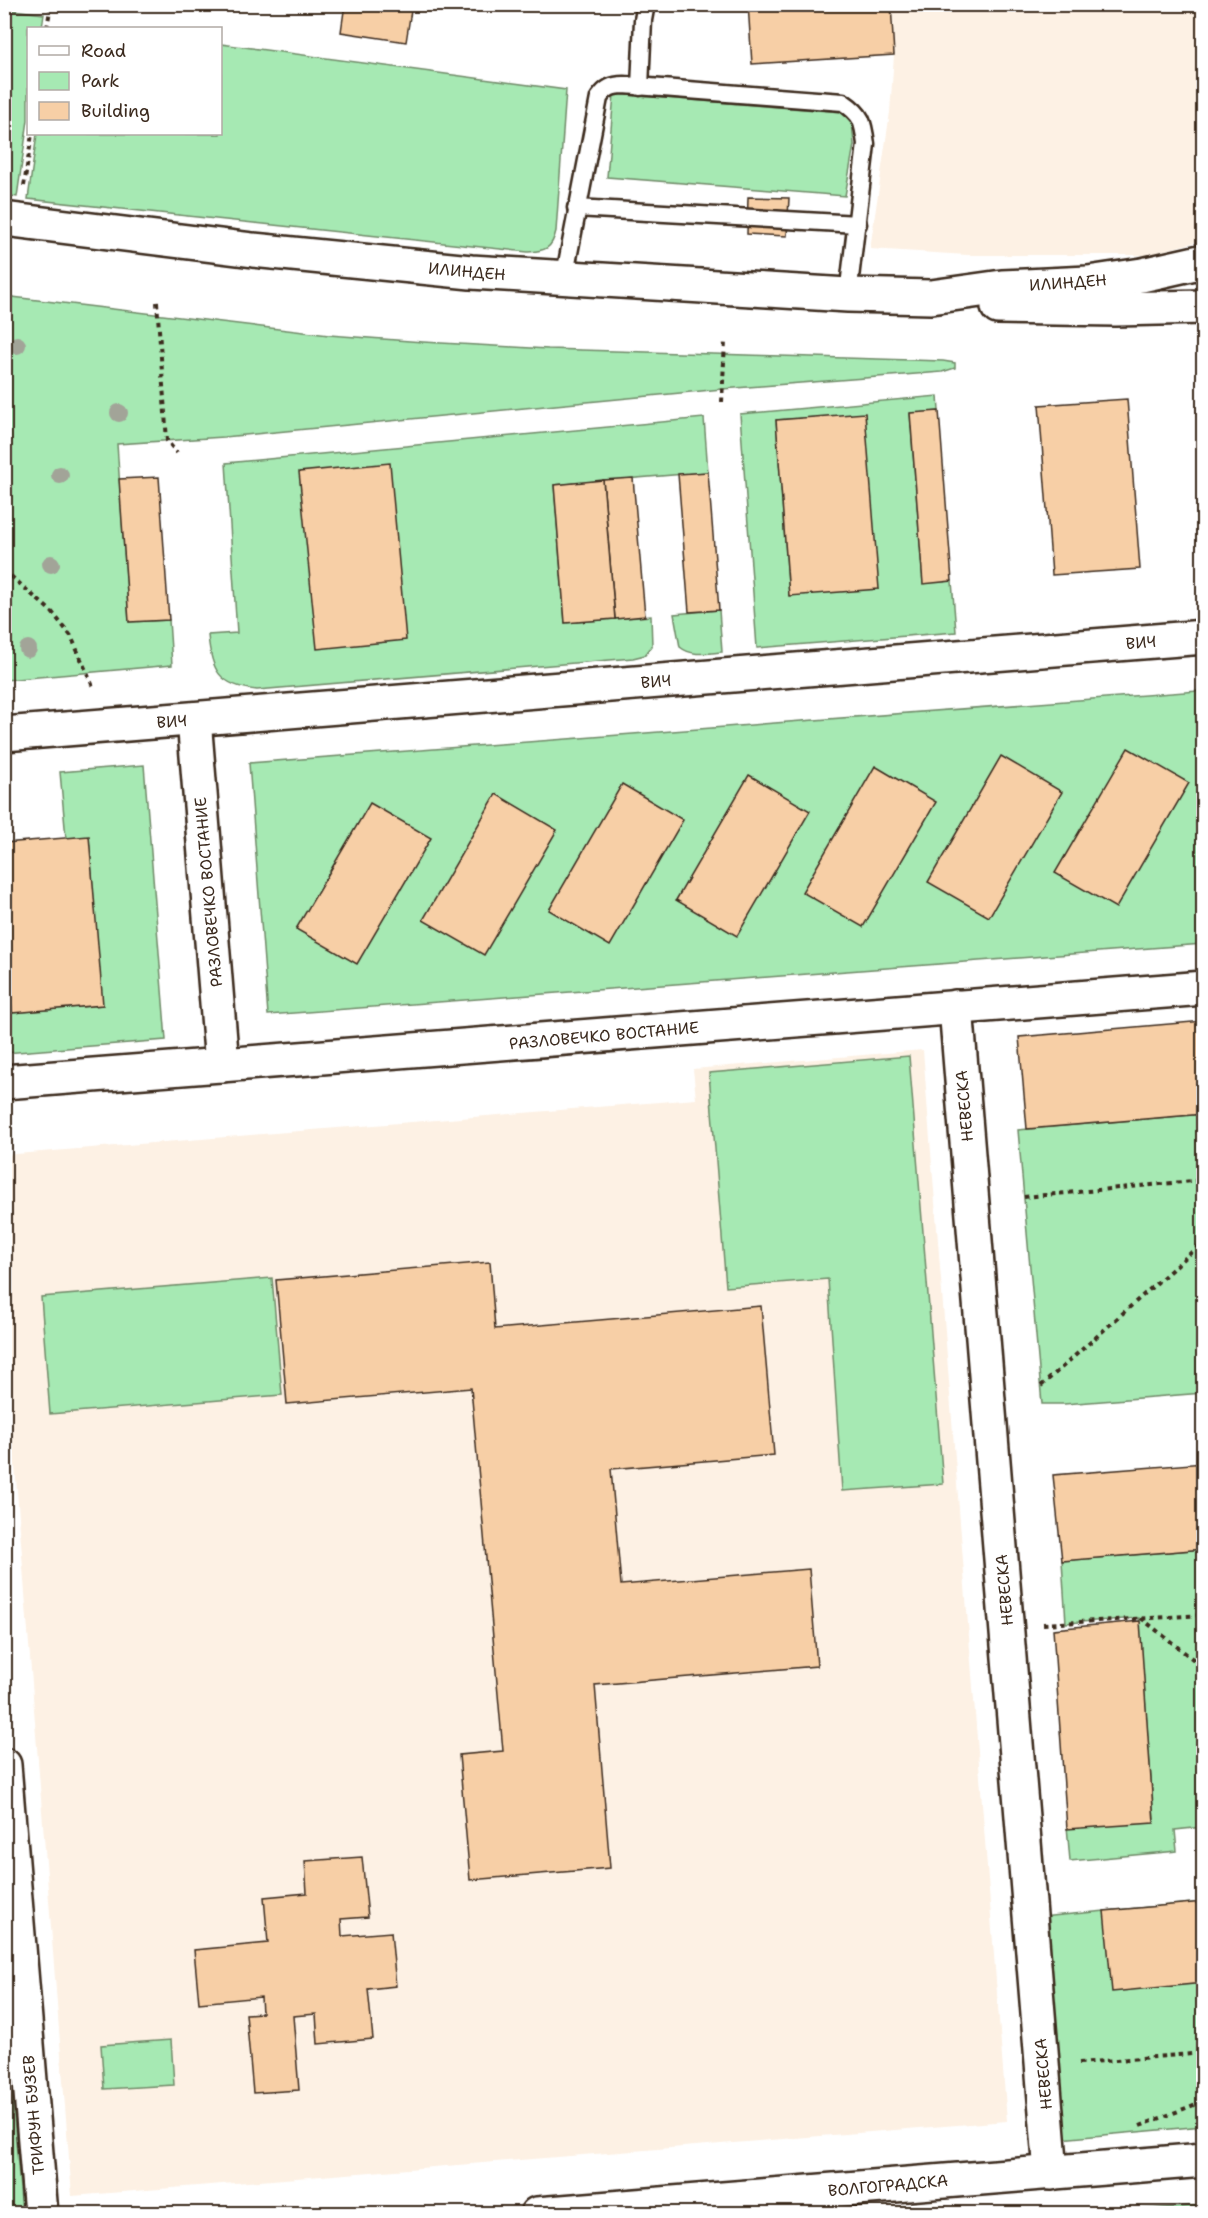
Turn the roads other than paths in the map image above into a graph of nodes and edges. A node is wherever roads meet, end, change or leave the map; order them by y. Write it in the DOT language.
graph roads {
  1 [pos="646,4"];
  2 [pos="640,87"];
  3 [pos="576,208"];
  4 [pos="12,220"];
  5 [pos="858,224"];
  6 [pos="1203,261"];
  7 [pos="564,279"];
  8 [pos="848,295"];
  9 [pos="931,297"];
  10 [pos="1203,307"];
  11 [pos="1203,637"];
  12 [pos="194,719"];
  13 [pos="4,734"];
  14 [pos="1203,988"];
  15 [pos="956,1007"];
  16 [pos="222,1065"];
  17 [pos="4,1082"];
  18 [pos="4,1766"];
  19 [pos="1203,2160"];
  20 [pos="1051,2173"];
  21 [pos="41,2214"];
  22 [pos="537,2214"];
  1 -- 2 [label="lane"];
  2 -- 3 [label="lane"];
  2 -- 5 [label="lane"];
  3 -- 5 [label="lane"];
  3 -- 7 [label="lane"];
  4 -- 7 [label="street, ИЛИНДЕН"];
  5 -- 8 [label="lane"];
  6 -- 9 [label="street, ИЛИНДЕН"];
  7 -- 8 [label="street, ИЛИНДЕН"];
  8 -- 9 [label="street, ИЛИНДЕН"];
  9 -- 10 [label="street, ИЛИНДЕН"];
  11 -- 12 [label="street, ВИЧ"];
  12 -- 13 [label="street, ВИЧ"];
  12 -- 16 [label="street, РАЗЛОВЕЧКО ВОСТАНИЕ"];
  14 -- 15 [label="street, РАЗЛОВЕЧКО ВОСТАНИЕ"];
  15 -- 16 [label="street, РАЗЛОВЕЧКО ВОСТАНИЕ"];
  15 -- 20 [label="street, НЕВЕСКА"];
  16 -- 17 [label="street, РАЗЛОВЕЧКО ВОСТАНИЕ"];
  18 -- 21 [label="street, ТРИФУН БУЗЕВ"];
  19 -- 20 [label="street, ВОЛГОГРАДСКА"];
  20 -- 22 [label="street, ВОЛГОГРАДСКА"];
}
